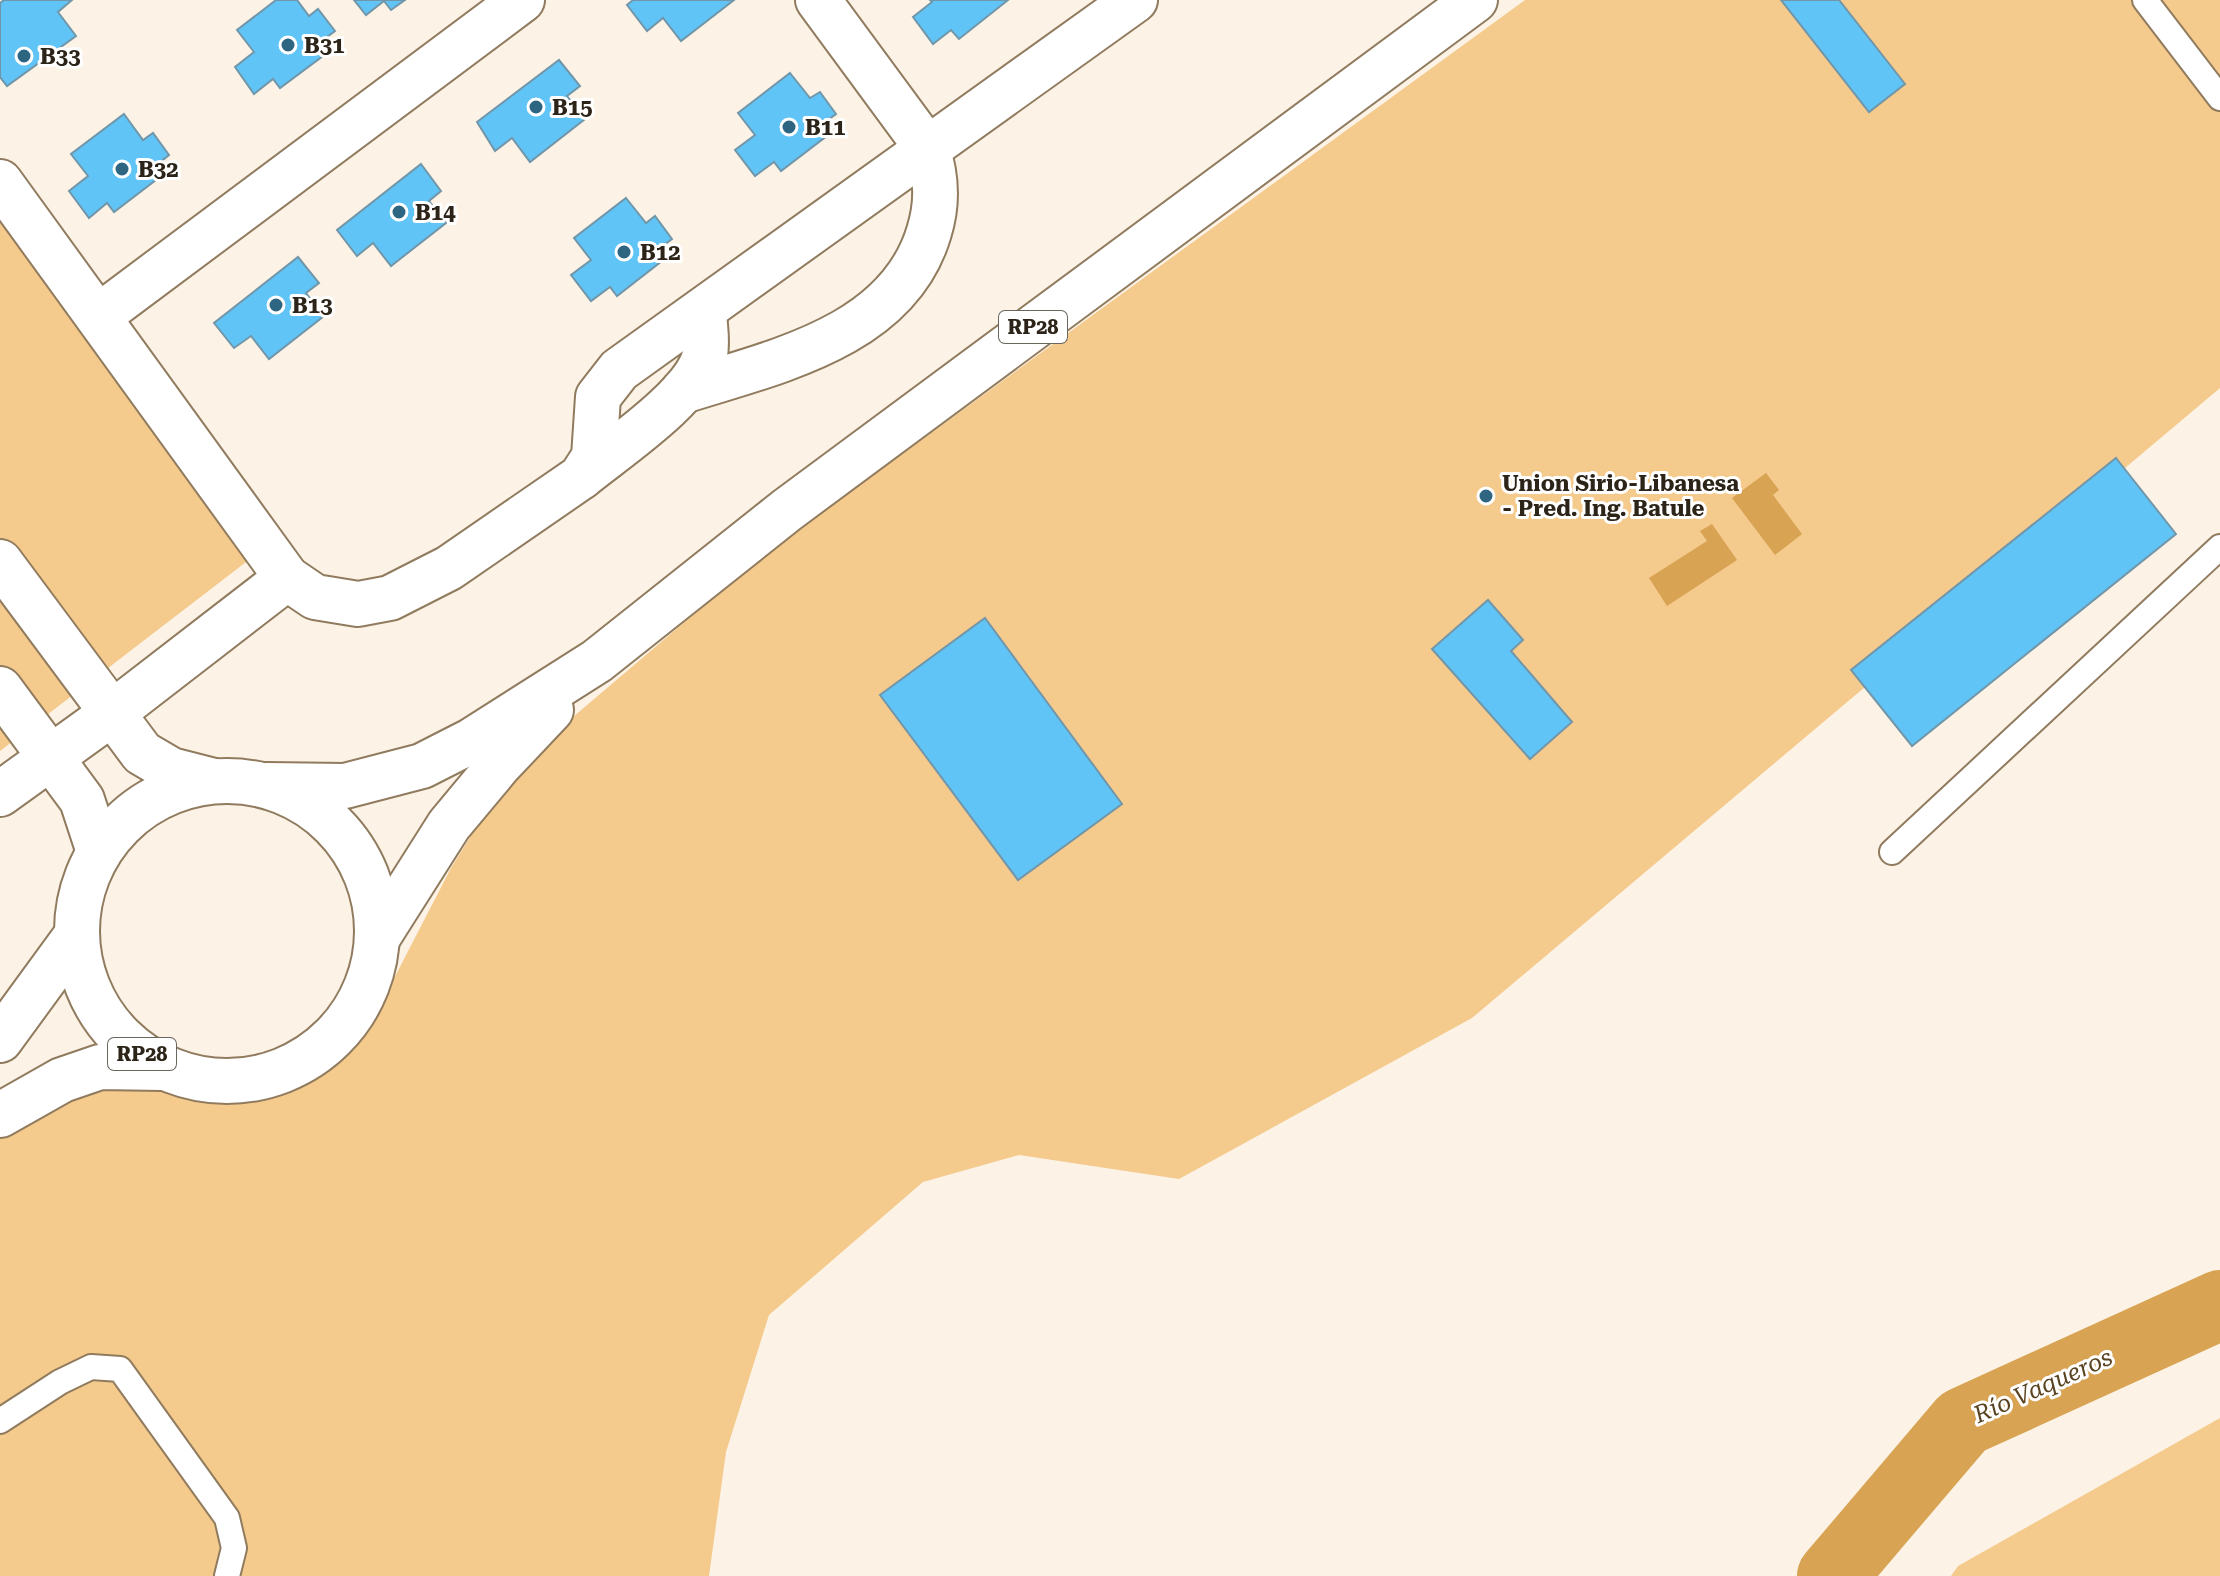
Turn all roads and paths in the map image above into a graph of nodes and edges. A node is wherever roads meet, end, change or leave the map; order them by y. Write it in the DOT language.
graph roads {
  1 [pos="522,0"];
  2 [pos="818,0"];
  3 [pos="1135,0"];
  4 [pos="1475,0"];
  5 [pos="2145,0"];
  6 [pos="2220,98"];
  7 [pos="927,148"];
  8 [pos="0,182"];
  9 [pos="704,310"];
  10 [pos="99,316"];
  11 [pos="683,391"];
  12 [pos="581,477"];
  13 [pos="2220,547"];
  14 [pos="0,562"];
  15 [pos="287,578"];
  16 [pos="597,661"];
  17 [pos="0,689"];
  18 [pos="111,714"];
  19 [pos="51,756"];
  20 [pos="214,781"];
  21 [pos="267,785"];
  22 [pos="0,794"];
  23 [pos="99,852"];
  24 [pos="1892,852"];
  25 [pos="76,936"];
  26 [pos="378,937"];
  27 [pos="0,1040"];
  28 [pos="163,1068"];
  29 [pos="0,1115"];
  30 [pos="0,1421"];
  31 [pos="227,1576"];
  1 -- 10 [label="main road"];
  2 -- 7 [label="main road"];
  3 -- 7 [label="main road"];
  4 -- 16 [label="main road, RP28"];
  5 -- 6 [label="lane"];
  7 -- 9 [label="main road"];
  7 -- 11 [label="main road"];
  8 -- 10 [label="main road"];
  9 -- 11 [label="main road"];
  9 -- 12 [label="main road"];
  10 -- 15 [label="main road"];
  11 -- 12 [label="main road"];
  12 -- 15 [label="main road"];
  13 -- 24 [label="lane"];
  14 -- 18 [label="main road"];
  15 -- 18 [label="main road"];
  16 -- 21 [label="main road, RP28"];
  16 -- 26 [label="main road, RP28"];
  17 -- 19 [label="main road"];
  18 -- 19 [label="main road"];
  18 -- 20 [label="main road"];
  19 -- 22 [label="main road"];
  19 -- 23 [label="main road"];
  20 -- 21 [label="main road, RP28"];
  20 -- 23 [label="main road, RP28"];
  21 -- 26 [label="main road, RP28"];
  23 -- 25 [label="main road, RP28"];
  25 -- 27 [label="main road, RP28"];
  25 -- 28 [label="main road, RP28"];
  26 -- 28 [label="main road, RP28"];
  28 -- 29 [label="main road, RP28"];
  30 -- 31 [label="lane"];
}
